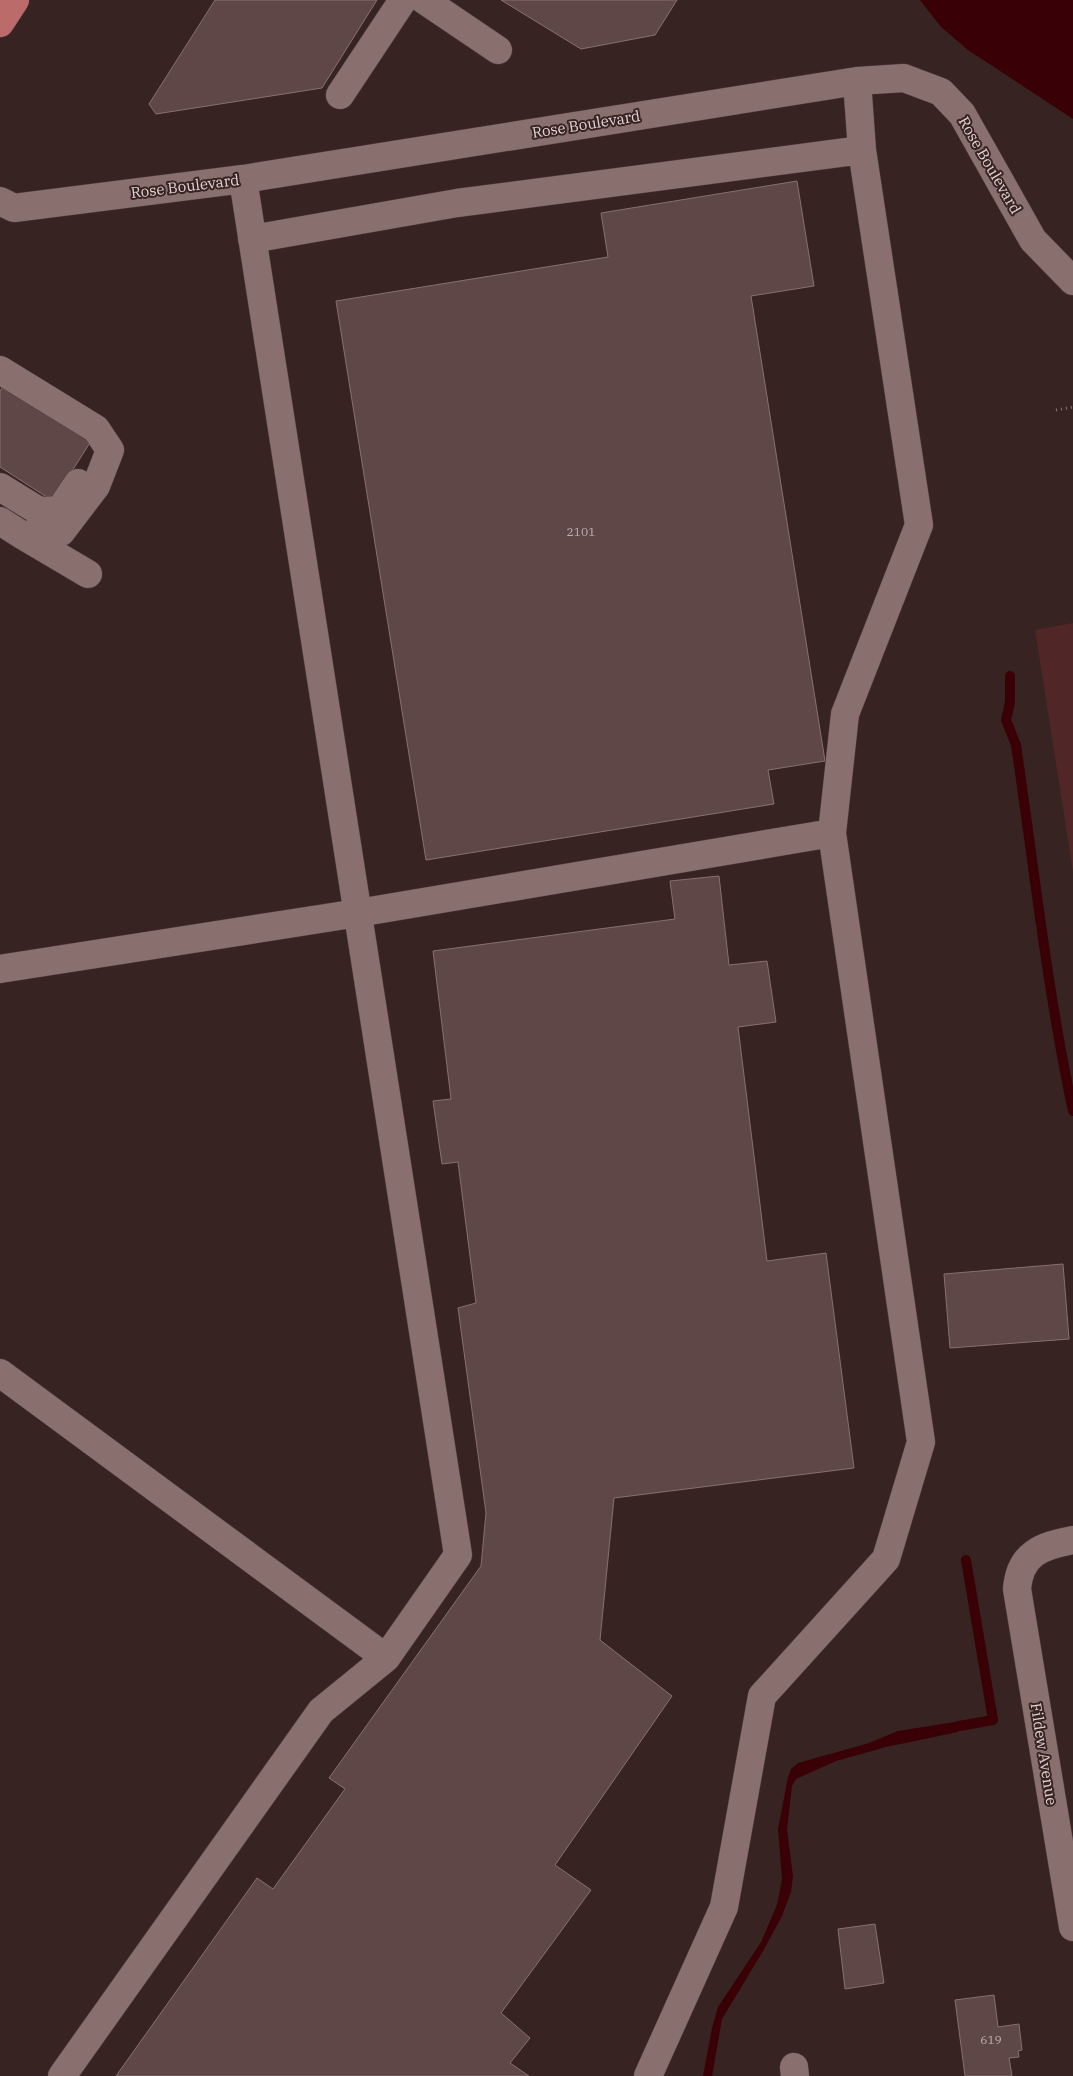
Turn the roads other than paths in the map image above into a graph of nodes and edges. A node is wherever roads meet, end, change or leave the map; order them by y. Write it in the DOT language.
graph roads {
  1 [pos="15,0"];
  2 [pos="403,0"];
  3 [pos="424,0"];
  4 [pos="0,23"];
  5 [pos="498,50"];
  6 [pos="857,81"];
  7 [pos="340,95"];
  8 [pos="862,150"];
  9 [pos="243,179"];
  10 [pos="0,200"];
  11 [pos="252,240"];
  12 [pos="1073,281"];
  13 [pos="0,370"];
  14 [pos="102,438"];
  15 [pos="0,487"];
  16 [pos="11,528"];
  17 [pos="88,574"];
  18 [pos="832,834"];
  19 [pos="358,913"];
  20 [pos="0,969"];
  21 [pos="0,1373"];
  22 [pos="1073,1540"];
  23 [pos="386,1658"];
  24 [pos="1073,1927"];
  25 [pos="62,2076"];
  26 [pos="648,2076"];
  1 -- 4 [label="highway"];
  2 -- 7 [label="street"];
  3 -- 5 [label="street"];
  6 -- 8 [label="street"];
  6 -- 9 [label="street, Rose Boulevard"];
  6 -- 12 [label="street, Rose Boulevard"];
  8 -- 11 [label="street"];
  8 -- 18 [label="street"];
  9 -- 10 [label="street, Rose Boulevard"];
  9 -- 11 [label="street"];
  11 -- 19 [label="street"];
  13 -- 14 [label="street"];
  14 -- 15 [label="street"];
  14 -- 16 [label="street"];
  16 -- 17 [label="street"];
  18 -- 19 [label="street"];
  18 -- 26 [label="street"];
  19 -- 20 [label="street"];
  19 -- 23 [label="street"];
  21 -- 23 [label="street"];
  22 -- 24 [label="street, Fildew Avenue"];
  23 -- 25 [label="street"];
}
